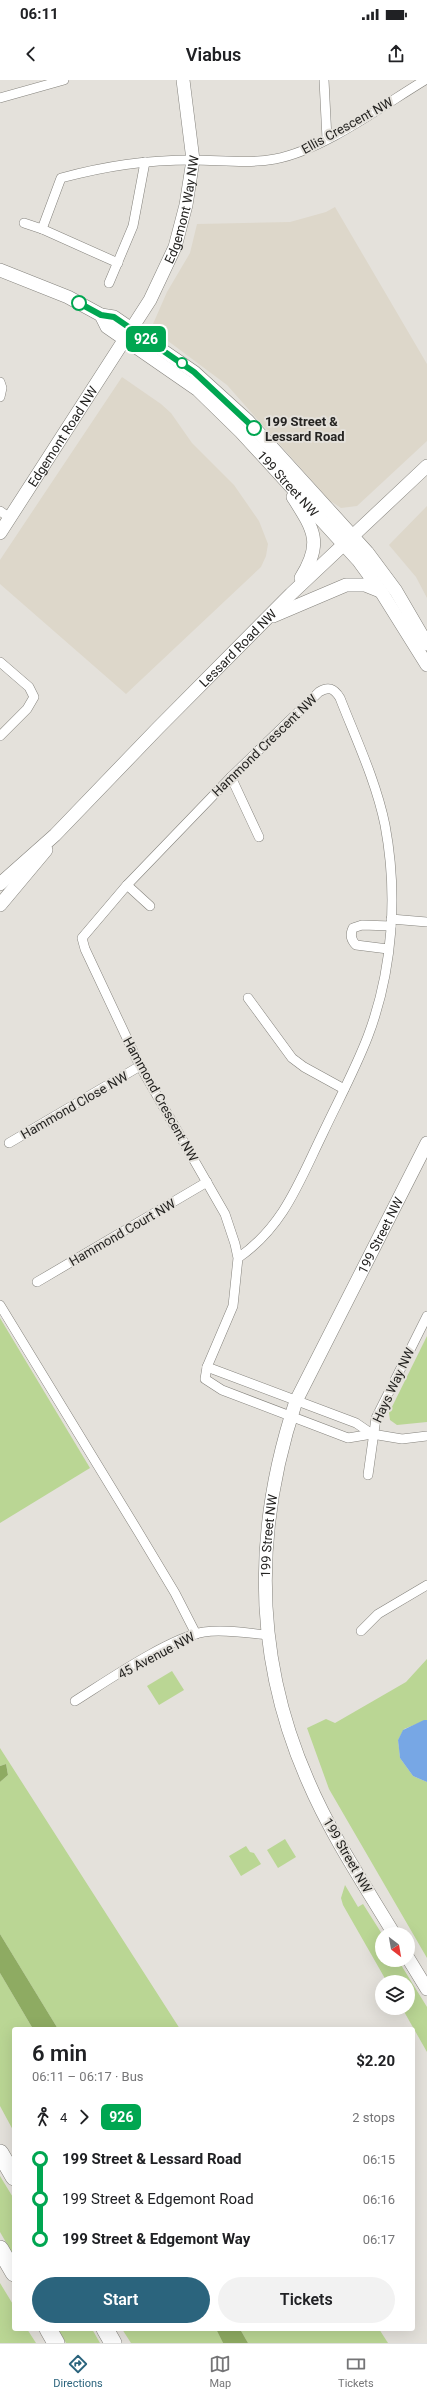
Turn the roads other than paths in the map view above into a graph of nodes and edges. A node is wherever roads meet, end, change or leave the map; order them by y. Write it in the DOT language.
graph roads {
  1 [pos="64,80"];
  2 [pos="183,80"];
  3 [pos="324,80"];
  4 [pos="425,80"];
  5 [pos="49,82"];
  6 [pos="0,98"];
  7 [pos="327,139"];
  8 [pos="193,160"];
  9 [pos="145,162"];
  10 [pos="24,223"];
  11 [pos="42,229"];
  12 [pos="118,263"];
  13 [pos="0,270"];
  14 [pos="109,283"];
  15 [pos="128,334"];
  16 [pos="0,382"];
  17 [pos="0,397"];
  18 [pos="427,467"];
  19 [pos="275,468"];
  20 [pos="5,515"];
  21 [pos="0,533"];
  22 [pos="348,540"];
  23 [pos="382,593"];
  24 [pos="291,594"];
  25 [pos="268,618"];
  26 [pos="427,644"];
  27 [pos="0,662"];
  28 [pos="427,665"];
  29 [pos="0,736"];
  30 [pos="231,777"];
  31 [pos="55,835"];
  32 [pos="259,837"];
  33 [pos="0,884"];
  34 [pos="127,884"];
  35 [pos="0,905"];
  36 [pos="150,906"];
  37 [pos="427,922"];
  38 [pos="391,923"];
  39 [pos="388,949"];
  40 [pos="248,998"];
  41 [pos="140,1066"];
  42 [pos="344,1089"];
  43 [pos="9,1143"];
  44 [pos="427,1143"];
  45 [pos="207,1182"];
  46 [pos="238,1258"];
  47 [pos="37,1282"];
  48 [pos="0,1305"];
  49 [pos="427,1316"];
  50 [pos="207,1367"];
  51 [pos="296,1401"];
  52 [pos="291,1417"];
  53 [pos="372,1434"];
  54 [pos="427,1436"];
  55 [pos="368,1476"];
  56 [pos="427,1585"];
  57 [pos="361,1631"];
  58 [pos="196,1634"];
  59 [pos="267,1635"];
  60 [pos="75,1701"];
  61 [pos="390,1927"];
  62 [pos="414,1967"];
  63 [pos="427,1989"];
  64 [pos="0,2153"];
  65 [pos="12,2174"];
  66 [pos="0,2249"];
  67 [pos="12,2270"];
  68 [pos="49,2331"];
  69 [pos="106,2331"];
  70 [pos="56,2343"];
  71 [pos="113,2343"];
  1 -- 5 [label="street"];
  2 -- 8 [label="main road, Edgemont Way NW"];
  3 -- 7 [label="street"];
  4 -- 7 [label="street, Ellis Crescent NW"];
  5 -- 6 [label="street"];
  7 -- 8 [label="street, Ellis Crescent NW"];
  8 -- 9 [label="street, Ellis Crescent NW"];
  8 -- 15 [label="main road, Edgemont Way NW"];
  9 -- 11 [label="street, Ellis Crescent NW"];
  9 -- 12 [label="street"];
  10 -- 11 [label="street"];
  11 -- 12 [label="street"];
  12 -- 14 [label="street"];
  13 -- 15 [label="main road, 199 Street NW"];
  15 -- 19 [label="main road, 199 Street NW"];
  15 -- 20 [label="main road, Edgemont Road NW"];
  15 -- 22 [label="main road, 199 Street NW"];
  16 -- 17 [label="street"];
  18 -- 22 [label="main road, Lessard Road NW"];
  19 -- 22 [label="main road, 199 Street NW"];
  19 -- 24 [label="main road"];
  20 -- 21 [label="main road, Edgemont Road NW"];
  22 -- 23 [label="main road, 199 Street NW"];
  22 -- 24 [label="main road, Lessard Road NW"];
  22 -- 26 [label="main road, 199 Street NW"];
  23 -- 25 [label="main road"];
  23 -- 28 [label="main road, 199 Street NW"];
  24 -- 25 [label="main road, Lessard Road NW"];
  25 -- 31 [label="main road, Lessard Road NW"];
  27 -- 29 [label="street"];
  30 -- 32 [label="street"];
  30 -- 34 [label="street, Hammond Crescent NW"];
  30 -- 38 [label="street, Hammond Crescent NW"];
  31 -- 33 [label="main road, Lessard Road NW"];
  31 -- 35 [label="main road, Lessard Road NW"];
  34 -- 36 [label="street"];
  34 -- 41 [label="street, Hammond Crescent NW"];
  37 -- 38 [label="street"];
  38 -- 39 [label="street, Hammond Crescent NW"];
  38 -- 39 [label="street"];
  39 -- 42 [label="street, Hammond Crescent NW"];
  40 -- 42 [label="street"];
  41 -- 43 [label="street, Hammond Close NW"];
  41 -- 45 [label="street, Hammond Crescent NW"];
  42 -- 46 [label="street, Hammond Crescent NW"];
  44 -- 51 [label="main road, 199 Street NW"];
  45 -- 46 [label="street, Hammond Crescent NW"];
  45 -- 47 [label="street, Hammond Court NW"];
  46 -- 50 [label="street, Hammond Crescent NW"];
  48 -- 58 [label="street"];
  49 -- 53 [label="street, Hays Way NW"];
  50 -- 51 [label="street"];
  50 -- 52 [label="street, Hammond Crescent NW"];
  51 -- 52 [label="main road, 199 Street NW"];
  51 -- 53 [label="street"];
  52 -- 53 [label="street"];
  52 -- 59 [label="main road, 199 Street NW"];
  53 -- 54 [label="street"];
  53 -- 55 [label="street, Hays Way NW"];
  56 -- 57 [label="street"];
  58 -- 59 [label="street, 45 Avenue NW"];
  58 -- 60 [label="street, 45 Avenue NW"];
  59 -- 61 [label="main road, 199 Street NW"];
  62 -- 63 [label="main road"];
  64 -- 65 [label="highway"];
  66 -- 67 [label="highway"];
  68 -- 70 [label="highway"];
  69 -- 71 [label="highway"];
}
